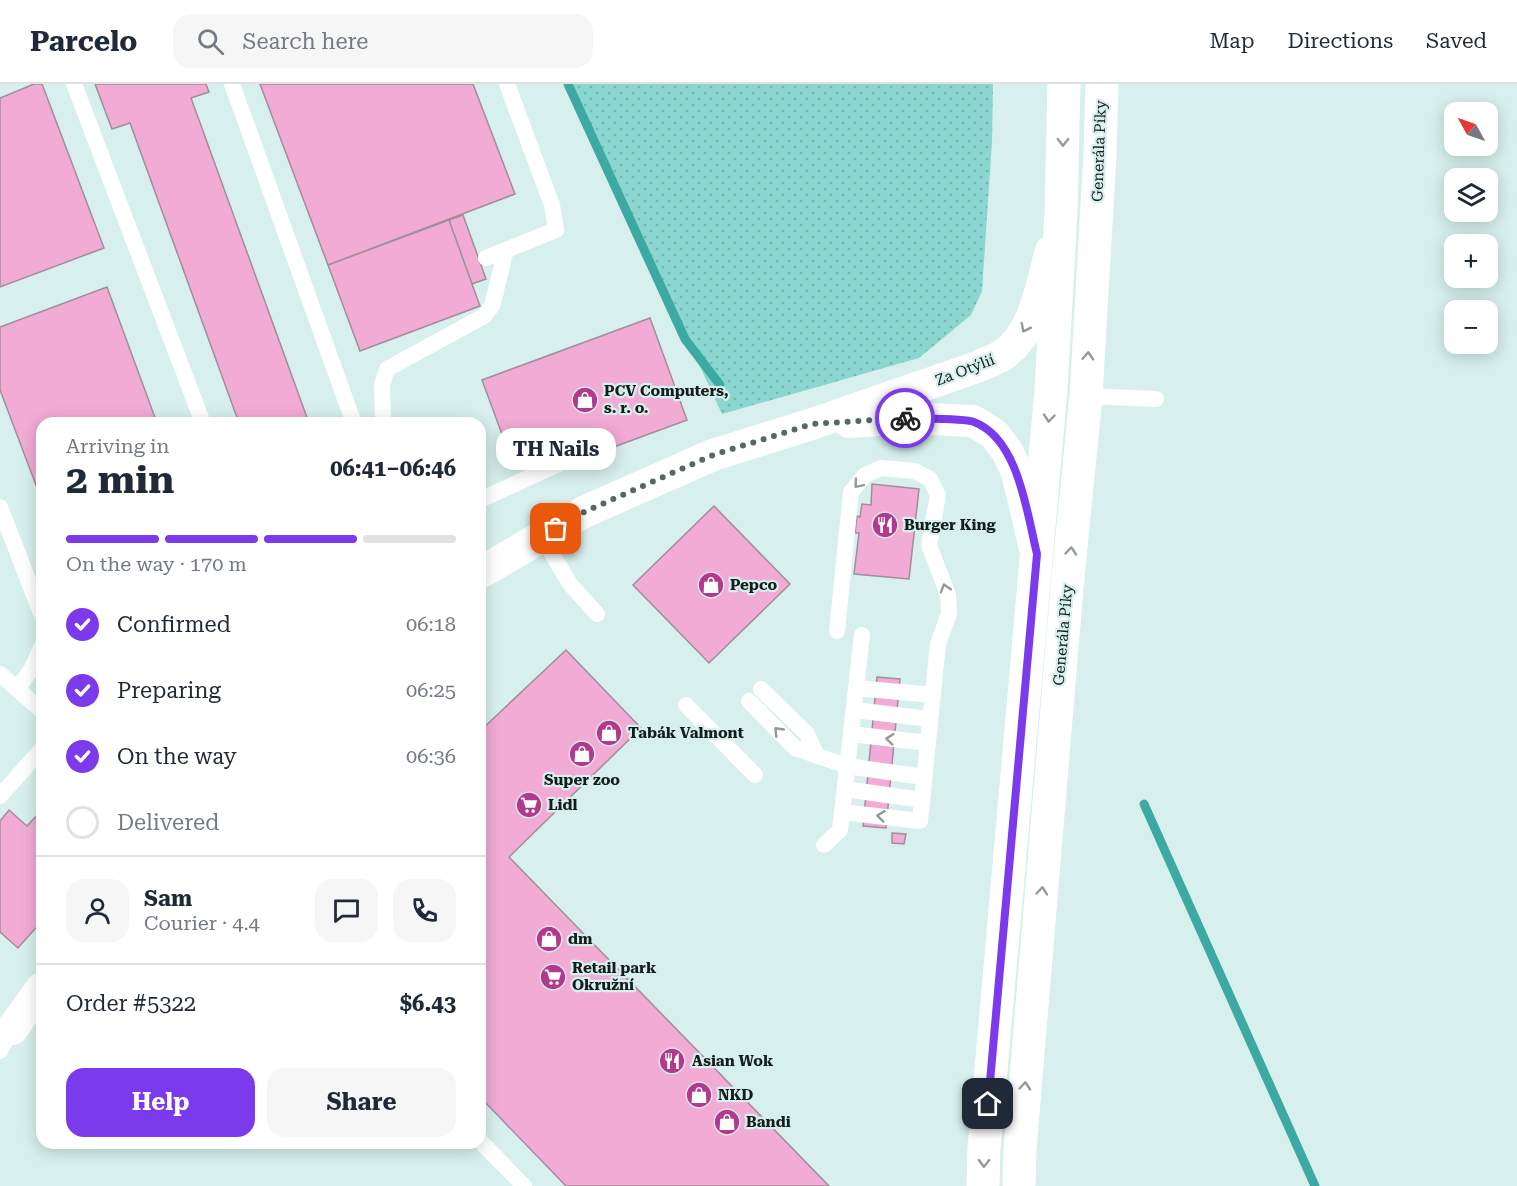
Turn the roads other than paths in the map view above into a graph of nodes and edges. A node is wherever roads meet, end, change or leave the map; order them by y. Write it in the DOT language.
graph roads {
  1 [pos="74,84"];
  2 [pos="232,84"];
  3 [pos="507,84"];
  4 [pos="1064,84"];
  5 [pos="1102,84"];
  6 [pos="1061,213"];
  7 [pos="506,250"];
  8 [pos="486,258"];
  9 [pos="1086,396"];
  10 [pos="1156,399"];
  11 [pos="201,417"];
  12 [pos="352,417"];
  13 [pos="383,417"];
  14 [pos="812,424"];
  15 [pos="565,461"];
  16 [pos="486,497"];
  17 [pos="0,507"];
  18 [pos="542,537"];
  19 [pos="1037,554"];
  20 [pos="486,570"];
  21 [pos="36,600"];
  22 [pos="597,614"];
  23 [pos="837,631"];
  24 [pos="862,634"];
  25 [pos="36,659"];
  26 [pos="0,674"];
  27 [pos="856,688"];
  28 [pos="17,689"];
  29 [pos="755,695"];
  30 [pos="933,695"];
  31 [pos="686,705"];
  32 [pos="36,706"];
  33 [pos="854,710"];
  34 [pos="930,719"];
  35 [pos="851,734"];
  36 [pos="928,743"];
  37 [pos="36,756"];
  38 [pos="847,766"];
  39 [pos="755,775"];
  40 [pos="924,777"];
  41 [pos="844,789"];
  42 [pos="0,796"];
  43 [pos="922,800"];
  44 [pos="842,812"];
  45 [pos="824,845"];
  46 [pos="36,997"];
  47 [pos="6,1040"];
  48 [pos="486,1147"];
  49 [pos="524,1186"];
  50 [pos="983,1186"];
  51 [pos="1019,1186"];
  1 -- 11 [label="lane"];
  2 -- 12 [label="lane"];
  3 -- 7 [label="lane"];
  4 -- 6 [label="highway, one-way"];
  9 -- 5 [label="highway, Generála Píky, one-way"];
  6 -- 14 [label="street, Za Otýlií, one-way"];
  6 -- 19 [label="highway, one-way"];
  7 -- 8 [label="lane"];
  7 -- 13 [label="lane"];
  9 -- 10 [label="lane"];
  51 -- 9 [label="highway, Generála Píky, one-way"];
  14 -- 18 [label="street, Za Otýlií"];
  14 -- 19 [label="street, Za Otýlií"];
  15 -- 16 [label="lane"];
  17 -- 21 [label="lane"];
  18 -- 20 [label="street, Za Otýlií"];
  18 -- 22 [label="lane"];
  19 -- 50 [label="highway, one-way"];
  30 -- 23 [label="lane, one-way"];
  24 -- 27 [label="lane"];
  25 -- 28 [label="lane"];
  26 -- 28 [label="lane"];
  27 -- 30 [label="lane"];
  27 -- 33 [label="lane"];
  28 -- 32 [label="lane"];
  38 -- 29 [label="lane, one-way"];
  30 -- 34 [label="lane"];
  31 -- 39 [label="lane"];
  33 -- 34 [label="lane"];
  33 -- 35 [label="lane"];
  34 -- 36 [label="lane"];
  36 -- 35 [label="lane, one-way"];
  35 -- 38 [label="lane"];
  36 -- 40 [label="lane"];
  37 -- 42 [label="lane"];
  38 -- 40 [label="lane"];
  38 -- 41 [label="lane"];
  40 -- 43 [label="lane"];
  41 -- 43 [label="lane"];
  41 -- 44 [label="lane"];
  43 -- 44 [label="lane, one-way"];
  44 -- 45 [label="lane"];
  46 -- 47 [label="street"];
  48 -- 49 [label="lane"];
}
